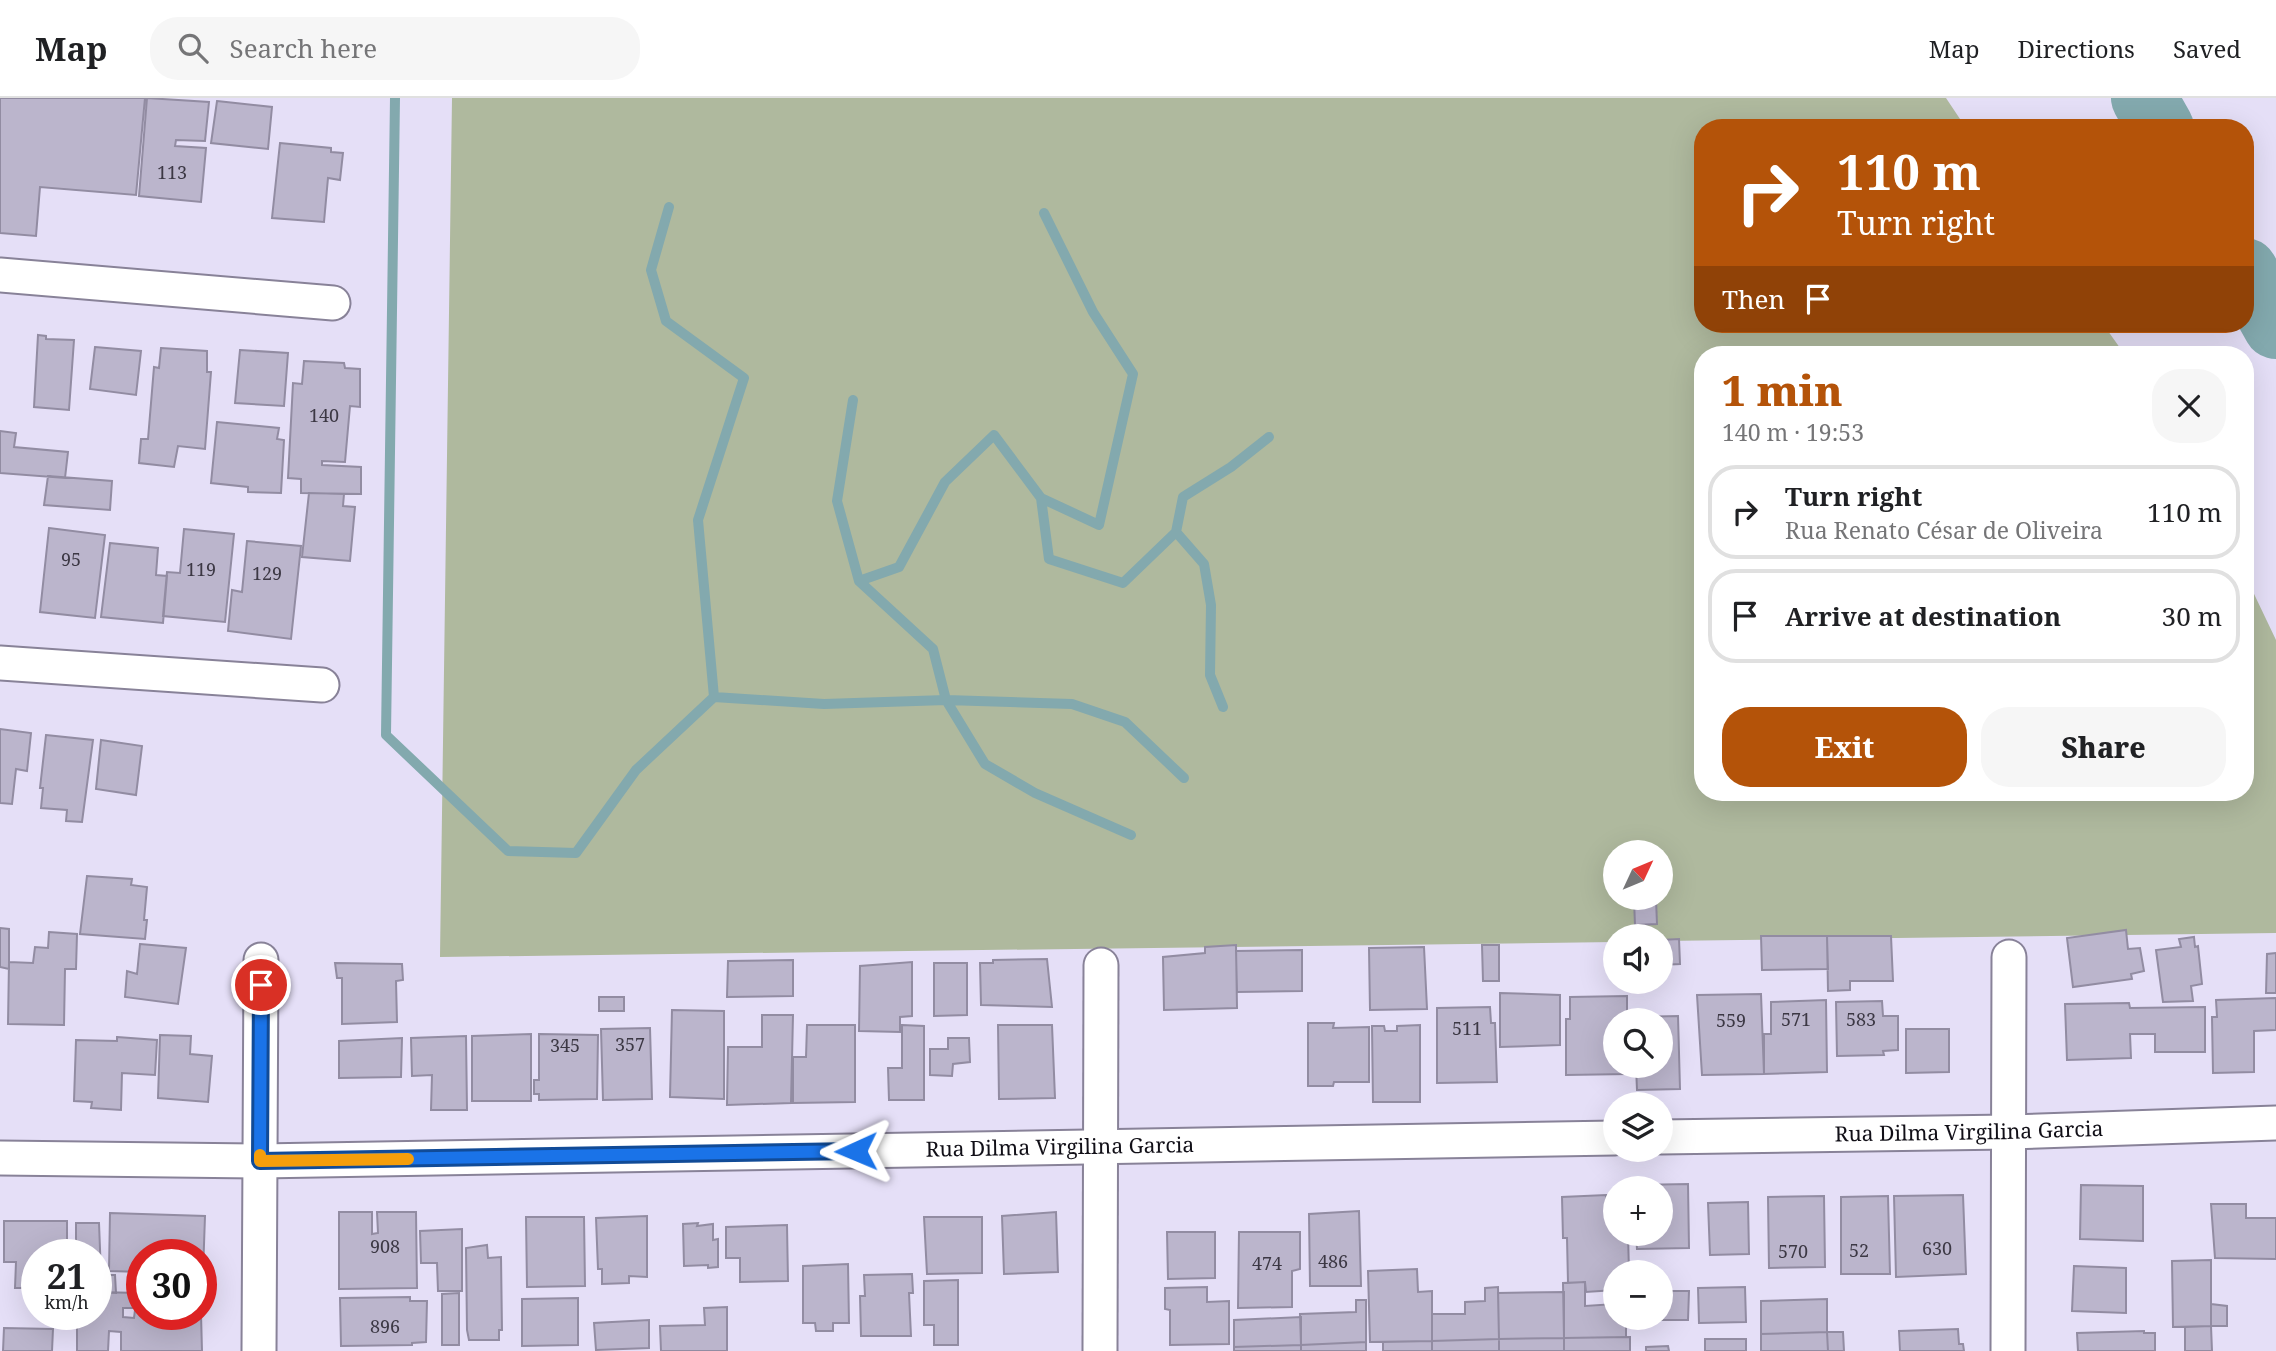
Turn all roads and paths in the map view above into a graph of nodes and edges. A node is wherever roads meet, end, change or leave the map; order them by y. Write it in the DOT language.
graph roads {
  1 [pos="0,275"];
  2 [pos="333,303"];
  3 [pos="0,663"];
  4 [pos="322,685"];
  5 [pos="2009,957"];
  6 [pos="261,960"];
  7 [pos="1101,965"];
  8 [pos="2276,1123"];
  9 [pos="2009,1132"];
  10 [pos="1603,1138"];
  11 [pos="1673,1138"];
  12 [pos="1101,1147"];
  13 [pos="0,1158"];
  14 [pos="260,1161"];
  15 [pos="258,1351"];
  16 [pos="1100,1351"];
  17 [pos="2008,1351"];
  1 -- 2 [label="street"];
  3 -- 4 [label="street"];
  5 -- 9 [label="street"];
  6 -- 14 [label="street"];
  7 -- 12 [label="street"];
  8 -- 9 [label="street, Rua Dilma Virgilina Garcia"];
  9 -- 11 [label="street, Rua Dilma Virgilina Garcia"];
  9 -- 17 [label="street"];
  10 -- 12 [label="street, Rua Dilma Virgilina Garcia"];
  12 -- 14 [label="street, Rua Dilma Virgilina Garcia"];
  12 -- 16 [label="street"];
  13 -- 14 [label="street, Rua Dilma Virgilina Garcia"];
  14 -- 15 [label="street"];
}
